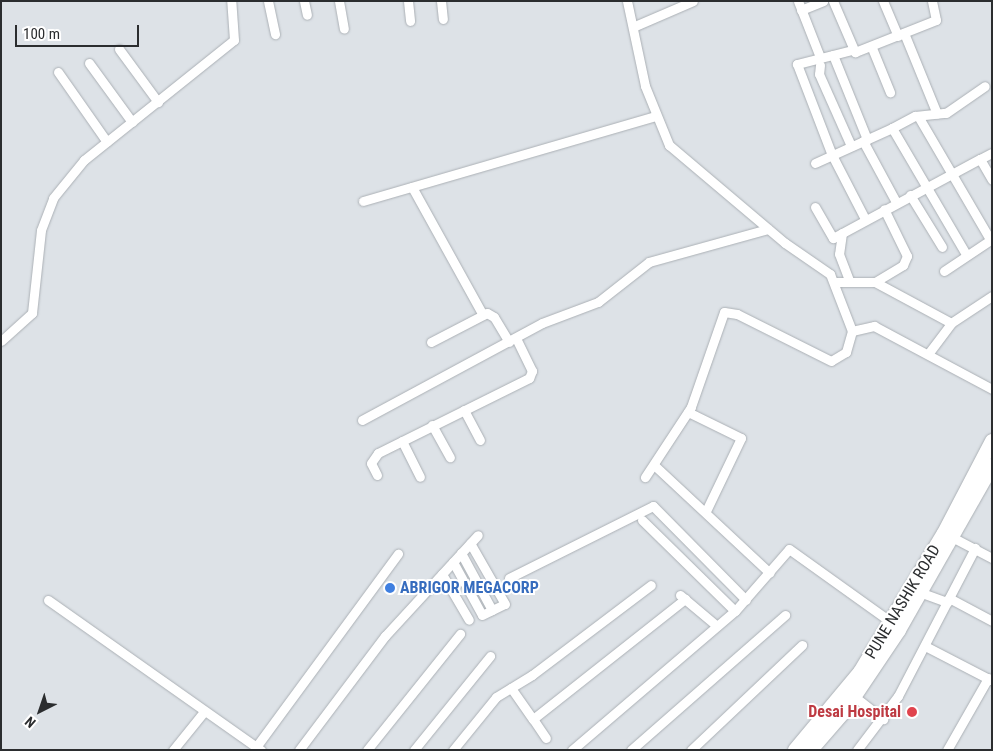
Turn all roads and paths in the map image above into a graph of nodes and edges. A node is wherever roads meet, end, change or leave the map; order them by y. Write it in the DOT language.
graph roads {
  1 [pos="231,1"];
  2 [pos="268,1"];
  3 [pos="304,1"];
  4 [pos="339,1"];
  5 [pos="408,1"];
  6 [pos="441,1"];
  7 [pos="627,1"];
  8 [pos="693,1"];
  9 [pos="823,1"];
  10 [pos="833,1"];
  11 [pos="883,1"];
  12 [pos="932,1"];
  13 [pos="799,6"];
  14 [pos="307,15"];
  15 [pos="443,19"];
  16 [pos="410,21"];
  17 [pos="635,26"];
  18 [pos="344,29"];
  19 [pos="275,34"];
  20 [pos="901,35"];
  21 [pos="872,48"];
  22 [pos="119,49"];
  23 [pos="852,50"];
  24 [pos="833,55"];
  25 [pos="820,61"];
  26 [pos="89,63"];
  27 [pos="58,72"];
  28 [pos="985,86"];
  29 [pos="890,92"];
  30 [pos="158,102"];
  31 [pos="937,114"];
  32 [pos="656,116"];
  33 [pos="918,116"];
  34 [pos="132,122"];
  35 [pos="892,128"];
  36 [pos="865,140"];
  37 [pos="107,142"];
  38 [pos="852,146"];
  39 [pos="992,153"];
  40 [pos="832,155"];
  41 [pos="980,159"];
  42 [pos="815,163"];
  43 [pos="952,174"];
  44 [pos="992,180"];
  45 [pos="412,187"];
  46 [pos="925,187"];
  47 [pos="910,195"];
  48 [pos="363,201"];
  49 [pos="896,202"];
  50 [pos="816,207"];
  51 [pos="884,209"];
  52 [pos="865,219"];
  53 [pos="768,229"];
  54 [pos="842,233"];
  55 [pos="991,239"];
  56 [pos="942,247"];
  57 [pos="966,254"];
  58 [pos="944,271"];
  59 [pos="836,282"];
  60 [pos="850,282"];
  61 [pos="875,282"];
  62 [pos="992,296"];
  63 [pos="482,315"];
  64 [pos="951,323"];
  65 [pos="852,330"];
  66 [pos="1,340"];
  67 [pos="513,340"];
  68 [pos="431,342"];
  69 [pos="928,354"];
  70 [pos="992,388"];
  71 [pos="464,410"];
  72 [pos="688,412"];
  73 [pos="362,420"];
  74 [pos="432,425"];
  75 [pos="480,440"];
  76 [pos="402,441"];
  77 [pos="992,441"];
  78 [pos="450,457"];
  79 [pos="654,465"];
  80 [pos="992,466"];
  81 [pos="377,474"];
  82 [pos="420,477"];
  83 [pos="645,477"];
  84 [pos="706,511"];
  85 [pos="642,520"];
  86 [pos="478,535"];
  87 [pos="949,535"];
  88 [pos="470,543"];
  89 [pos="975,548"];
  90 [pos="461,553"];
  91 [pos="398,554"];
  92 [pos="992,558"];
  93 [pos="453,562"];
  94 [pos="770,573"];
  95 [pos="442,574"];
  96 [pos="509,578"];
  97 [pos="651,585"];
  98 [pos="922,592"];
  99 [pos="48,600"];
  100 [pos="746,600"];
  101 [pos="948,600"];
  102 [pos="492,610"];
  103 [pos="735,610"];
  104 [pos="785,615"];
  105 [pos="469,620"];
  106 [pos="992,621"];
  107 [pos="891,622"];
  108 [pos="717,626"];
  109 [pos="460,634"];
  110 [pos="802,644"];
  111 [pos="925,646"];
  112 [pos="490,656"];
  113 [pos="990,679"];
  114 [pos="511,688"];
  115 [pos="855,698"];
  116 [pos="203,713"];
  117 [pos="532,719"];
  118 [pos="883,719"];
  119 [pos="546,738"];
  120 [pos="252,747"];
  121 [pos="173,750"];
  122 [pos="299,750"];
  123 [pos="367,750"];
  124 [pos="414,750"];
  125 [pos="452,750"];
  126 [pos="572,750"];
  127 [pos="631,750"];
  128 [pos="691,750"];
  129 [pos="795,750"];
  130 [pos="811,750"];
  131 [pos="857,750"];
  132 [pos="947,750"];
  1 -- 30 [label="street"];
  2 -- 19 [label="street"];
  3 -- 14 [label="street"];
  4 -- 18 [label="street"];
  5 -- 16 [label="street"];
  6 -- 15 [label="street"];
  7 -- 17 [label="street"];
  8 -- 17 [label="street"];
  9 -- 13 [label="street"];
  10 -- 23 [label="street"];
  11 -- 20 [label="street"];
  12 -- 20 [label="street"];
  13 -- 25 [label="street"];
  17 -- 32 [label="street"];
  20 -- 21 [label="street"];
  20 -- 31 [label="street"];
  21 -- 23 [label="street"];
  21 -- 29 [label="street"];
  22 -- 30 [label="street"];
  23 -- 24 [label="street"];
  24 -- 25 [label="street"];
  24 -- 36 [label="street"];
  25 -- 38 [label="street"];
  25 -- 40 [label="street"];
  26 -- 34 [label="street"];
  27 -- 37 [label="street"];
  28 -- 31 [label="street"];
  30 -- 34 [label="street"];
  31 -- 33 [label="street"];
  32 -- 45 [label="street"];
  32 -- 53 [label="street"];
  33 -- 35 [label="street"];
  33 -- 43 [label="street"];
  34 -- 37 [label="street"];
  35 -- 36 [label="street"];
  35 -- 46 [label="street"];
  36 -- 38 [label="street"];
  36 -- 49 [label="street"];
  37 -- 66 [label="street"];
  38 -- 40 [label="street"];
  39 -- 41 [label="street"];
  40 -- 42 [label="street"];
  40 -- 52 [label="street"];
  41 -- 43 [label="street"];
  41 -- 44 [label="street"];
  43 -- 46 [label="street"];
  43 -- 55 [label="street"];
  45 -- 48 [label="street"];
  45 -- 63 [label="street"];
  46 -- 47 [label="street"];
  46 -- 57 [label="street"];
  47 -- 49 [label="street"];
  47 -- 56 [label="street"];
  49 -- 51 [label="street"];
  50 -- 54 [label="street"];
  51 -- 52 [label="street"];
  51 -- 61 [label="street"];
  52 -- 54 [label="street"];
  53 -- 59 [label="street"];
  53 -- 67 [label="street"];
  54 -- 60 [label="street"];
  55 -- 57 [label="street"];
  57 -- 58 [label="street"];
  59 -- 60 [label="street"];
  59 -- 65 [label="street"];
  60 -- 61 [label="street"];
  61 -- 64 [label="street"];
  62 -- 64 [label="street"];
  63 -- 67 [label="street"];
  63 -- 68 [label="street"];
  64 -- 69 [label="street"];
  65 -- 69 [label="street"];
  65 -- 72 [label="street"];
  67 -- 71 [label="street"];
  67 -- 73 [label="street"];
  69 -- 70 [label="street"];
  71 -- 74 [label="street"];
  71 -- 75 [label="street"];
  72 -- 79 [label="street"];
  72 -- 84 [label="street"];
  74 -- 76 [label="street"];
  74 -- 78 [label="street"];
  76 -- 81 [label="street"];
  76 -- 82 [label="street"];
  77 -- 87 [label="highway, PUNE NASHIK ROAD"];
  79 -- 83 [label="street"];
  79 -- 84 [label="street"];
  80 -- 87 [label="highway, PUNE NASHIK ROAD"];
  84 -- 94 [label="street"];
  85 -- 103 [label="street"];
  86 -- 88 [label="street"];
  87 -- 89 [label="street"];
  87 -- 98 [label="highway, PUNE NASHIK ROAD"];
  87 -- 107 [label="highway, PUNE NASHIK ROAD"];
  88 -- 90 [label="street"];
  88 -- 102 [label="street"];
  89 -- 92 [label="street"];
  89 -- 101 [label="street"];
  90 -- 93 [label="street"];
  90 -- 102 [label="street"];
  91 -- 120 [label="street"];
  93 -- 95 [label="street"];
  93 -- 102 [label="street"];
  94 -- 100 [label="street"];
  94 -- 107 [label="street"];
  95 -- 105 [label="street"];
  95 -- 122 [label="street"];
  96 -- 100 [label="street"];
  97 -- 114 [label="street"];
  98 -- 101 [label="street"];
  98 -- 115 [label="highway, PUNE NASHIK ROAD"];
  99 -- 116 [label="street"];
  100 -- 103 [label="street"];
  101 -- 106 [label="street"];
  101 -- 111 [label="street"];
  103 -- 108 [label="street"];
  104 -- 127 [label="street"];
  107 -- 129 [label="highway, PUNE NASHIK ROAD"];
  108 -- 117 [label="street"];
  108 -- 126 [label="street"];
  109 -- 123 [label="street"];
  110 -- 128 [label="street"];
  111 -- 113 [label="street"];
  111 -- 118 [label="street"];
  112 -- 124 [label="street"];
  113 -- 132 [label="street"];
  114 -- 117 [label="street"];
  114 -- 125 [label="street"];
  115 -- 118 [label="street"];
  115 -- 130 [label="highway, PUNE NASHIK ROAD"];
  116 -- 120 [label="street"];
  116 -- 121 [label="street"];
  117 -- 119 [label="street"];
  118 -- 131 [label="street"];
}
